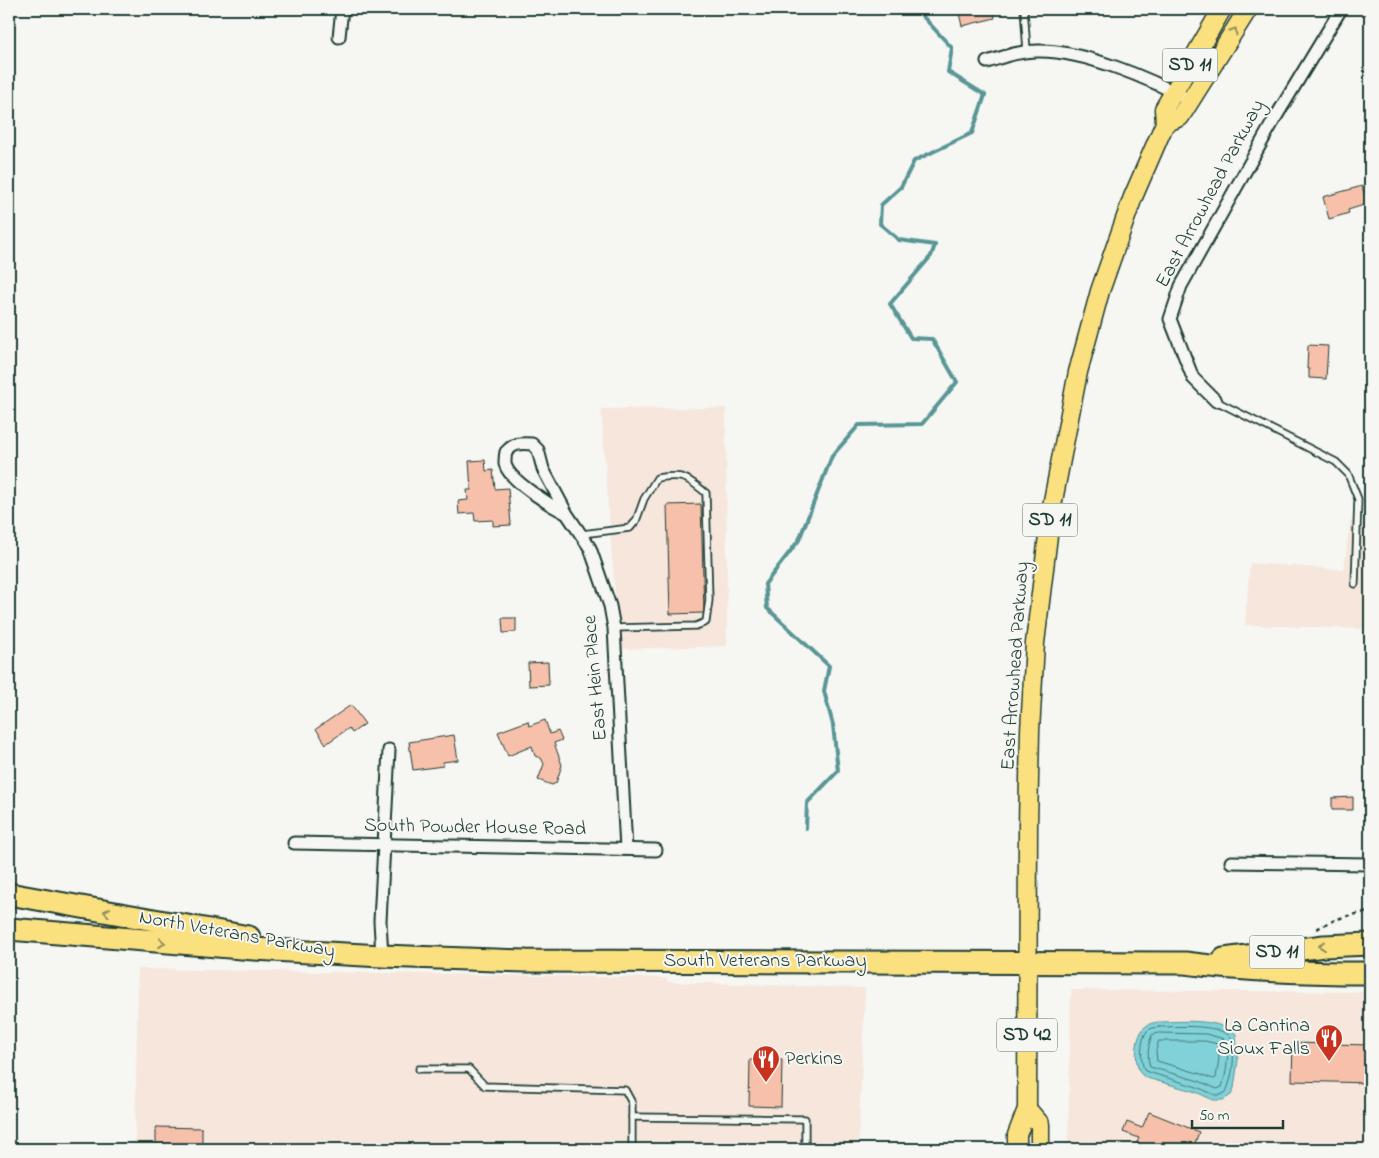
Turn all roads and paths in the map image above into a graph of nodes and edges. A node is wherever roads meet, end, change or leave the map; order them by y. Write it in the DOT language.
graph roads {
  1 [pos="342,9"];
  2 [pos="1024,9"];
  3 [pos="1222,9"];
  4 [pos="1248,9"];
  5 [pos="1341,9"];
  6 [pos="339,37"];
  7 [pos="1028,52"];
  8 [pos="987,62"];
  9 [pos="1174,92"];
  10 [pos="1191,101"];
  11 [pos="1166,123"];
  12 [pos="1216,401"];
  13 [pos="567,514"];
  14 [pos="582,534"];
  15 [pos="1355,584"];
  16 [pos="614,628"];
  17 [pos="389,750"];
  18 [pos="294,843"];
  19 [pos="384,845"];
  20 [pos="626,849"];
  21 [pos="656,850"];
  22 [pos="1231,862"];
  23 [pos="1370,864"];
  24 [pos="9,894"];
  25 [pos="1370,912"];
  26 [pos="9,929"];
  27 [pos="1370,944"];
  28 [pos="1300,949"];
  29 [pos="345,954"];
  30 [pos="382,956"];
  31 [pos="1028,962"];
  32 [pos="1184,963"];
  33 [pos="1370,973"];
  34 [pos="419,1069"];
  35 [pos="1027,1109"];
  36 [pos="632,1117"];
  37 [pos="632,1149"];
  38 [pos="805,1149"];
  39 [pos="1017,1149"];
  40 [pos="1040,1149"];
  1 -- 6 [label="street"];
  2 -- 7 [label="lane"];
  3 -- 9 [label="main road, East Arrowhead Parkway / SD 11"];
  10 -- 4 [label="main road, SD 11, one-way"];
  5 -- 12 [label="street, East Arrowhead Parkway"];
  7 -- 8 [label="street"];
  7 -- 9 [label="street"];
  9 -- 10 [label="street"];
  9 -- 11 [label="main road, East Arrowhead Parkway / SD 11"];
  10 -- 11 [label="main road, SD 11"];
  11 -- 31 [label="main road, East Arrowhead Parkway / SD 11"];
  12 -- 15 [label="lane"];
  13 -- 13 [label="street, East Hein Place"];
  13 -- 14 [label="street, East Hein Place"];
  14 -- 16 [label="street, East Hein Place"];
  14 -- 16 [label="lane"];
  16 -- 20 [label="street, East Hein Place"];
  17 -- 19 [label="street"];
  18 -- 19 [label="street, South Powder House Road"];
  19 -- 20 [label="street, South Powder House Road"];
  19 -- 30 [label="street"];
  20 -- 21 [label="street, South Powder House Road"];
  22 -- 23 [label="street"];
  29 -- 24 [label="highway, North Veterans Parkway, one-way"];
  25 -- 28 [label="path"];
  26 -- 29 [label="highway, North Veterans Parkway, one-way"];
  27 -- 28 [label="highway, South Veterans Parkway / SD 11, one-way"];
  28 -- 32 [label="highway, South Veterans Parkway / SD 11"];
  29 -- 30 [label="highway, South Veterans Parkway"];
  30 -- 31 [label="highway, South Veterans Parkway"];
  31 -- 32 [label="highway, South Veterans Parkway / SD 11"];
  31 -- 35 [label="main road, East Arrowhead Parkway / SD 42"];
  32 -- 33 [label="highway, South Veterans Parkway / SD 11"];
  34 -- 36 [label="lane"];
  35 -- 39 [label="main road, East Arrowhead Parkway / SD 42"];
  35 -- 40 [label="main road"];
  36 -- 37 [label="lane"];
  36 -- 38 [label="lane"];
}
